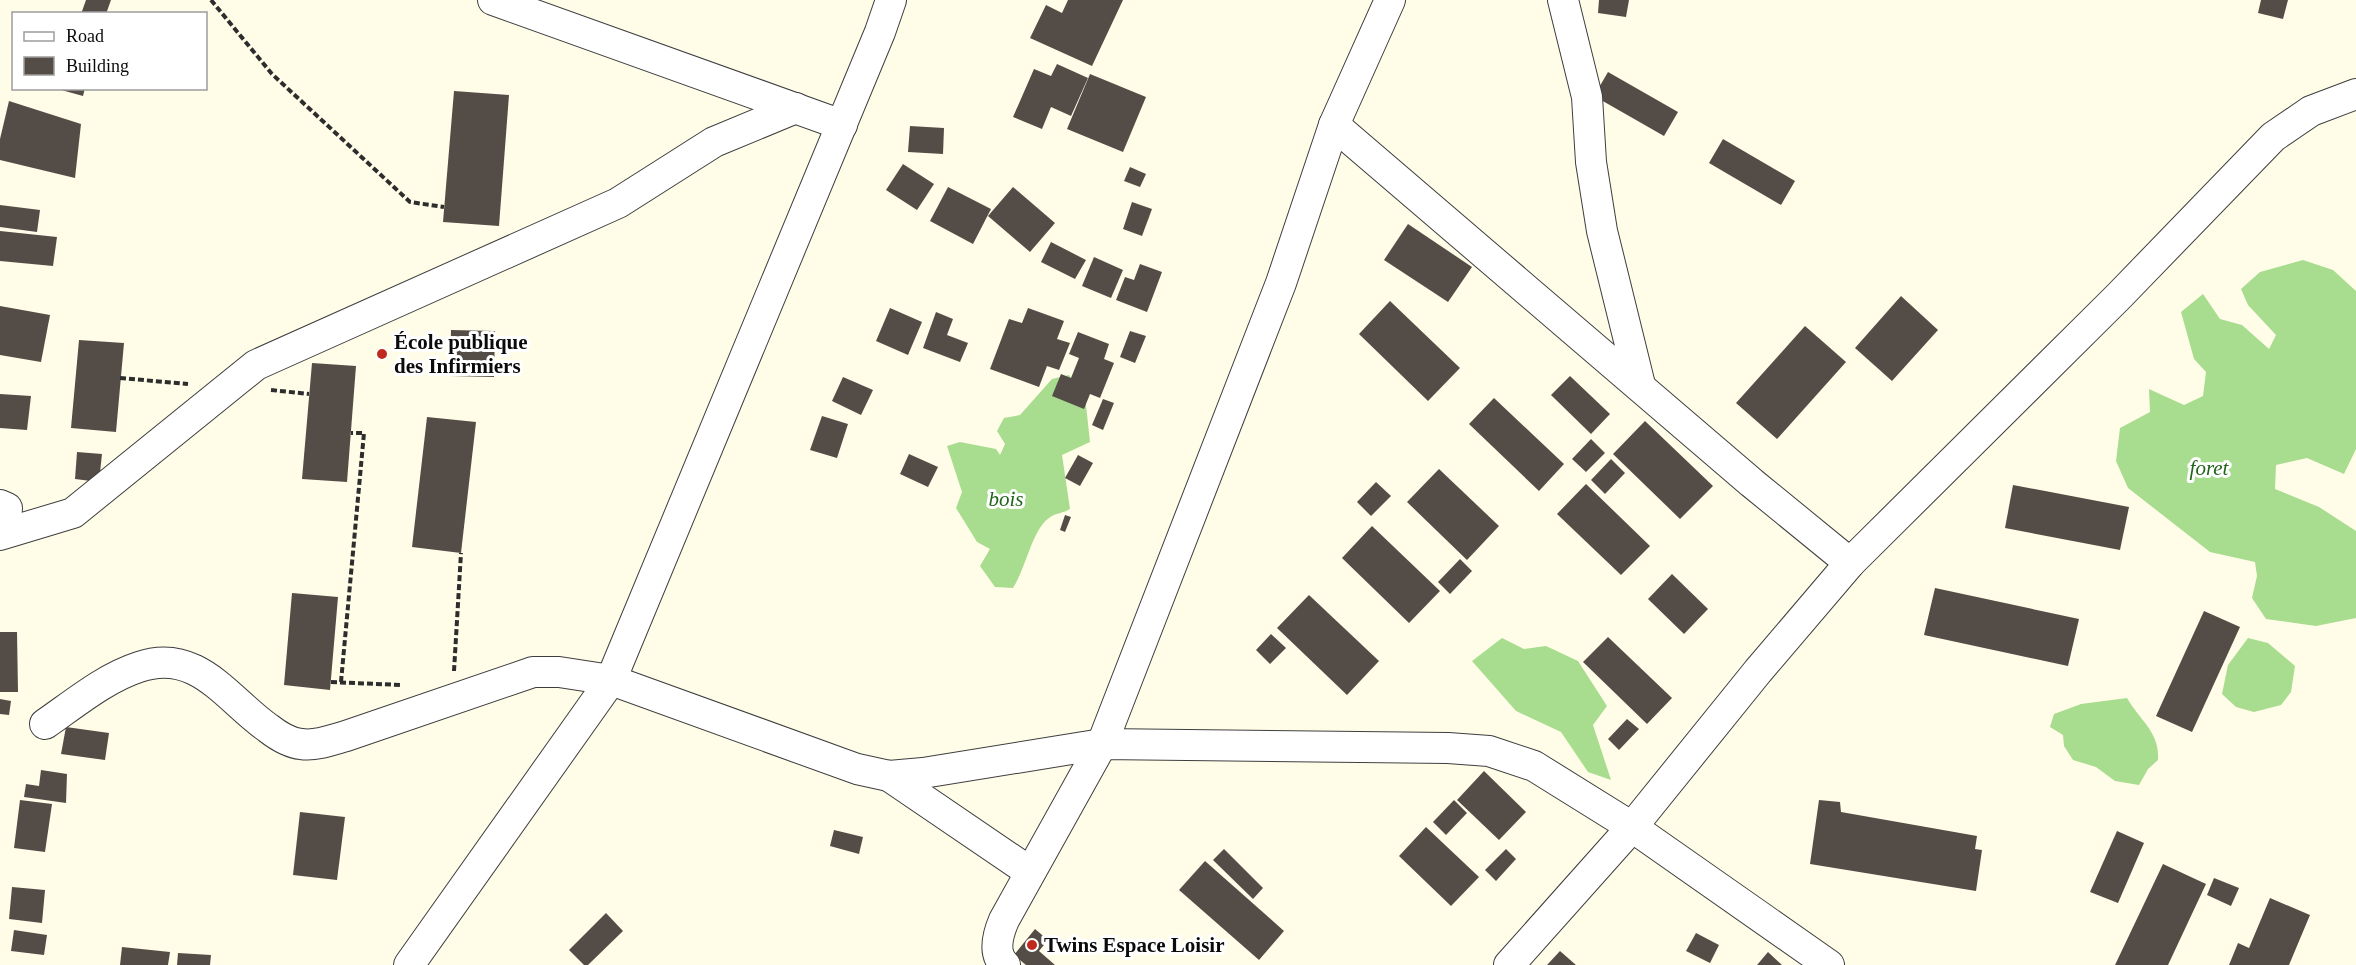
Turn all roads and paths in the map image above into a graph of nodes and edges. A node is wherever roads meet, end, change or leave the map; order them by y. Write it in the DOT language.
graph roads {
  1 [pos="211,0"];
  2 [pos="492,0"];
  3 [pos="891,0"];
  4 [pos="1390,0"];
  5 [pos="1563,0"];
  6 [pos="2356,94"];
  7 [pos="796,108"];
  8 [pos="842,124"];
  9 [pos="1334,125"];
  10 [pos="444,207"];
  11 [pos="1640,385"];
  12 [pos="351,433"];
  13 [pos="0,505"];
  14 [pos="0,534"];
  15 [pos="461,553"];
  16 [pos="1850,563"];
  17 [pos="453,676"];
  18 [pos="611,680"];
  19 [pos="331,682"];
  20 [pos="341,682"];
  21 [pos="408,685"];
  22 [pos="45,724"];
  23 [pos="1102,744"];
  24 [pos="889,776"];
  25 [pos="1632,828"];
  26 [pos="1030,872"];
  27 [pos="410,965"];
  28 [pos="1005,965"];
  29 [pos="1509,965"];
  30 [pos="1829,965"];
  1 -- 10 [label="path"];
  2 -- 7 [label="street"];
  3 -- 8 [label="street"];
  4 -- 9 [label="street"];
  5 -- 11 [label="street"];
  6 -- 16 [label="street"];
  7 -- 8 [label="street"];
  7 -- 14 [label="street"];
  8 -- 18 [label="street"];
  9 -- 11 [label="street"];
  9 -- 23 [label="street"];
  11 -- 16 [label="street"];
  12 -- 20 [label="path"];
  13 -- 14 [label="street"];
  15 -- 17 [label="path"];
  16 -- 25 [label="street"];
  18 -- 22 [label="street"];
  18 -- 24 [label="street"];
  18 -- 27 [label="street"];
  19 -- 20 [label="path"];
  20 -- 21 [label="path"];
  23 -- 24 [label="street"];
  23 -- 25 [label="street"];
  23 -- 26 [label="street"];
  24 -- 26 [label="street"];
  25 -- 29 [label="street"];
  25 -- 30 [label="street"];
  26 -- 28 [label="street"];
}
